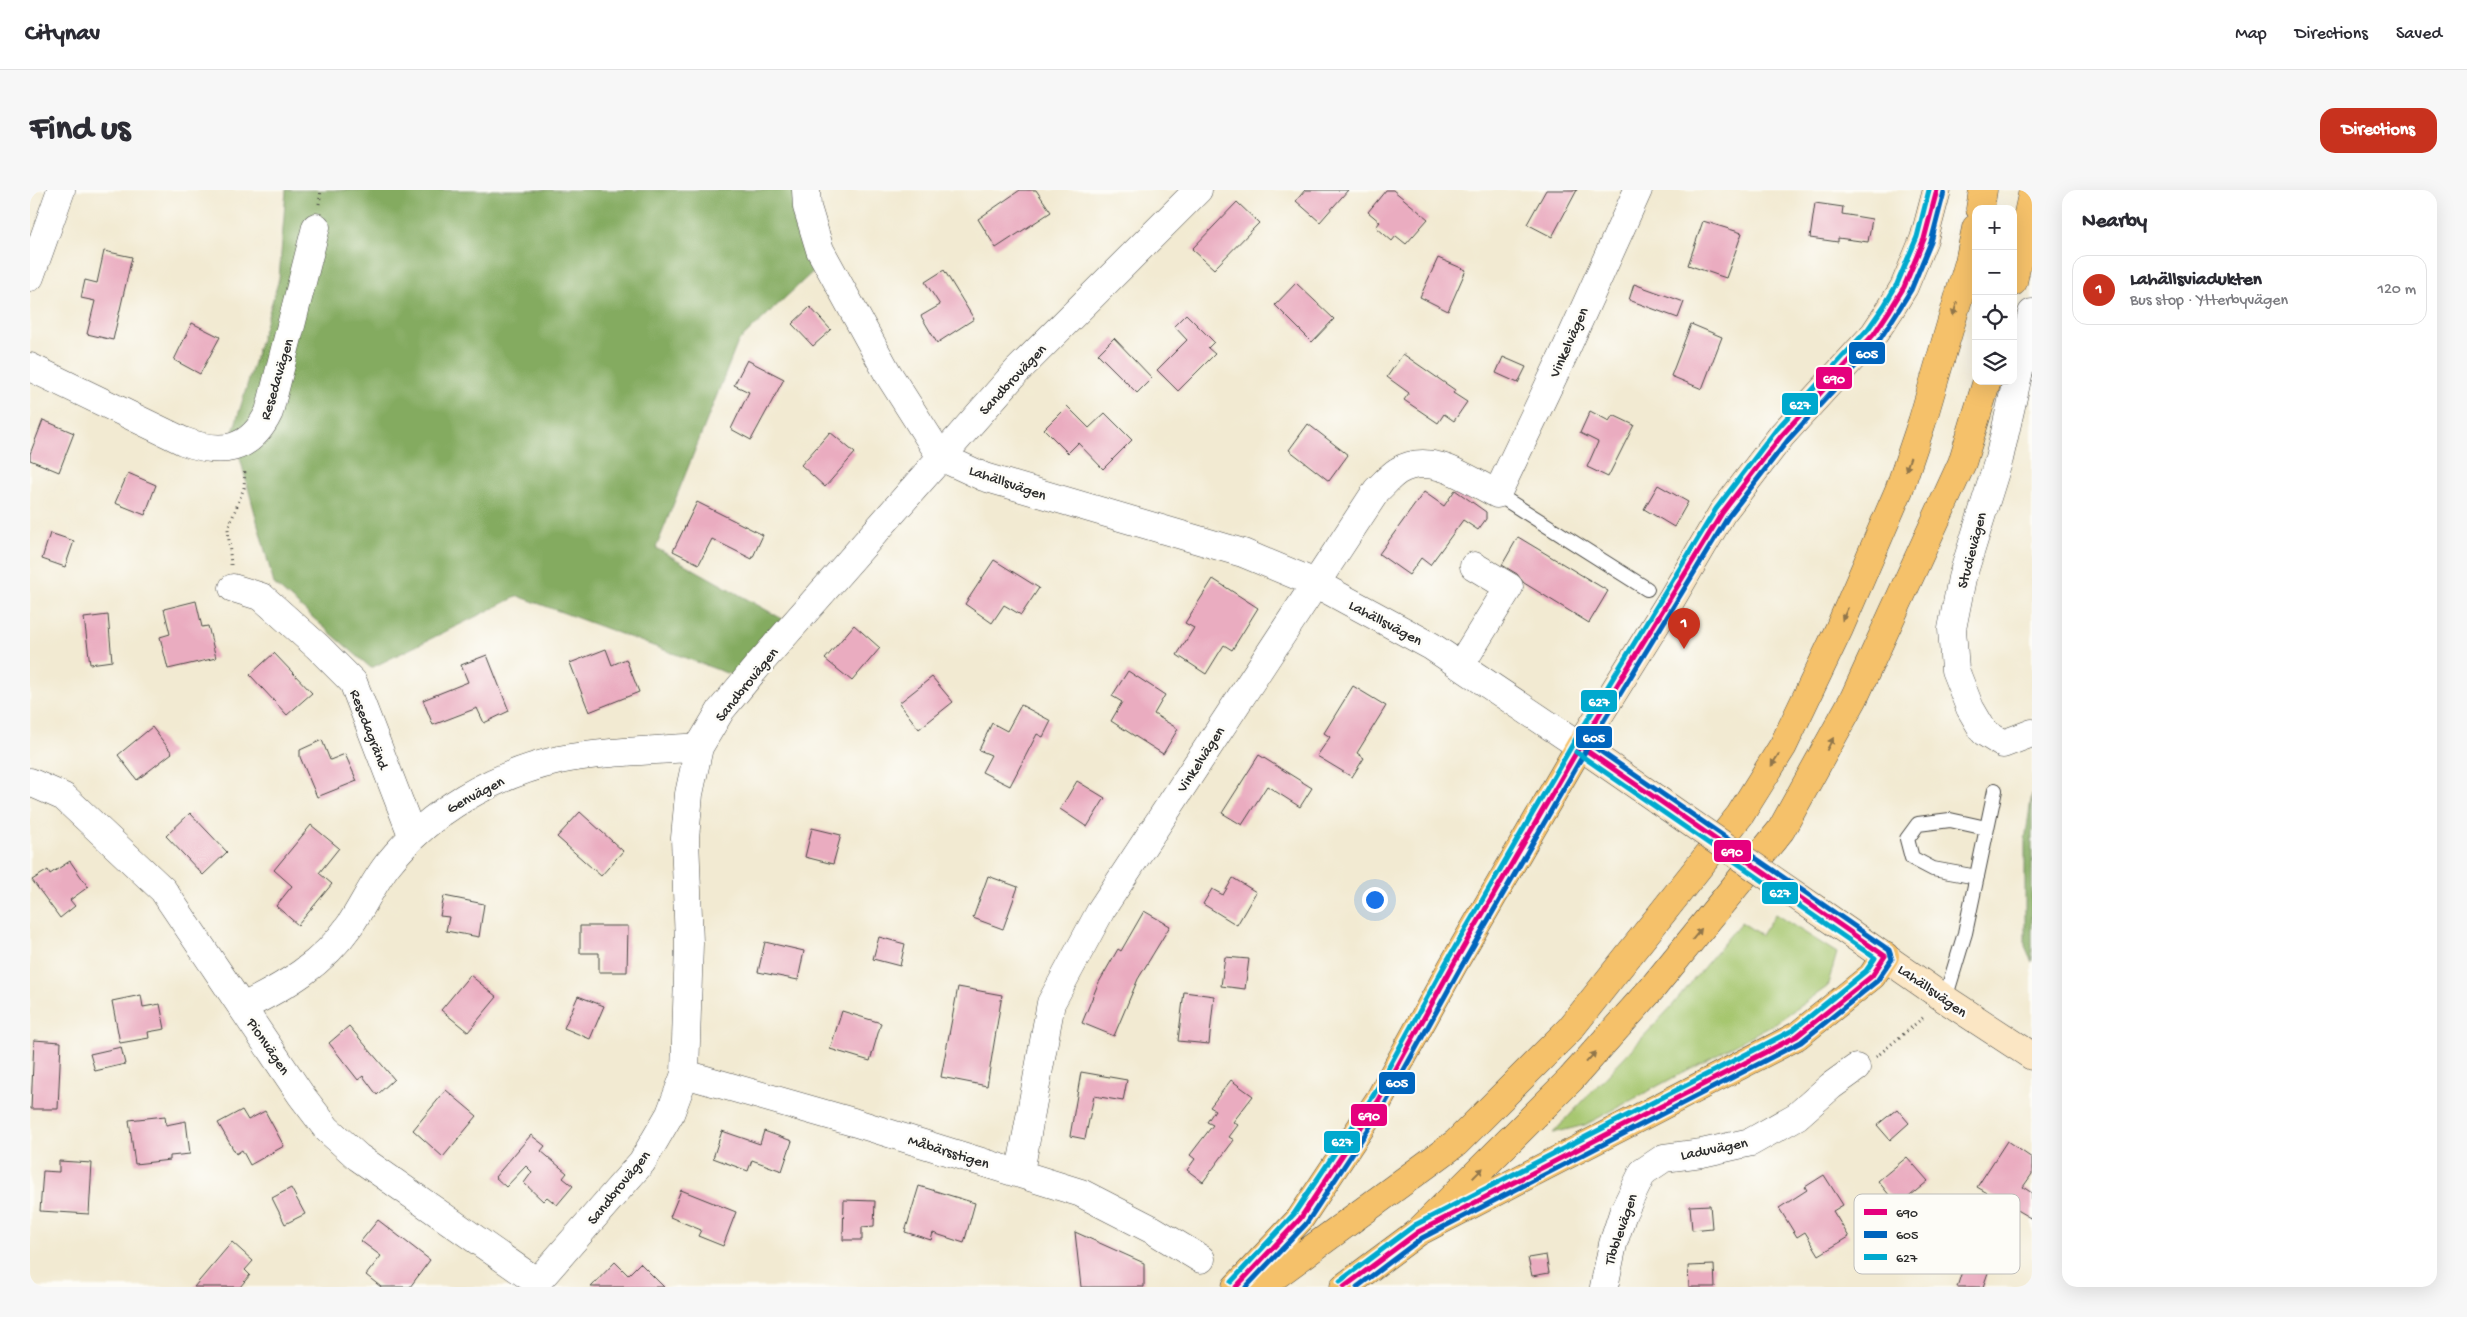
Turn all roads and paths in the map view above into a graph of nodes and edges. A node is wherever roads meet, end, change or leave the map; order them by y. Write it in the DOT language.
graph roads {
  1 [pos="61,190"];
  2 [pos="806,190"];
  3 [pos="1198,190"];
  4 [pos="1638,190"];
  5 [pos="1937,190"];
  6 [pos="1983,190"];
  7 [pos="2032,195"];
  8 [pos="1981,205"];
  9 [pos="316,227"];
  10 [pos="1972,244"];
  11 [pos="2017,264"];
  12 [pos="30,277"];
  13 [pos="2032,313"];
  14 [pos="30,367"];
  15 [pos="1986,385"];
  16 [pos="250,439"];
  17 [pos="941,458"];
  18 [pos="1497,494"];
  19 [pos="1474,566"];
  20 [pos="1315,583"];
  21 [pos="233,588"];
  22 [pos="1647,590"];
  23 [pos="1460,666"];
  24 [pos="2032,733"];
  25 [pos="1580,746"];
  26 [pos="699,748"];
  27 [pos="30,782"];
  28 [pos="1996,790"];
  29 [pos="1986,828"];
  30 [pos="412,835"];
  31 [pos="1977,877"];
  32 [pos="1885,956"];
  33 [pos="1945,999"];
  34 [pos="243,1007"];
  35 [pos="2032,1056"];
  36 [pos="1856,1068"];
  37 [pos="685,1074"];
  38 [pos="1020,1172"];
  39 [pos="1643,1172"];
  40 [pos="1418,1232"];
  41 [pos="1201,1259"];
  42 [pos="536,1284"];
  43 [pos="1236,1287"];
  44 [pos="1260,1287"];
  45 [pos="1344,1287"];
  46 [pos="1604,1287"];
  1 -- 12 [label="street"];
  2 -- 17 [label="street"];
  3 -- 17 [label="street, Sandbrovägen"];
  4 -- 18 [label="street, Vinkelvägen"];
  5 -- 25 [label="street"];
  6 -- 8 [label="highway"];
  7 -- 11 [label="highway"];
  9 -- 16 [label="street, Resedavägen"];
  10 -- 44 [label="highway, one-way"];
  13 -- 24 [label="street, Studievägen"];
  14 -- 16 [label="street, Resedavägen"];
  40 -- 15 [label="highway, one-way"];
  16 -- 21 [label="path"];
  17 -- 20 [label="street, Lahällsvägen"];
  17 -- 26 [label="street, Sandbrovägen"];
  18 -- 20 [label="street, Vinkelvägen"];
  18 -- 22 [label="lane, Vinkelvägen"];
  19 -- 23 [label="street"];
  20 -- 23 [label="street, Lahällsvägen"];
  20 -- 38 [label="street, Vinkelvägen"];
  21 -- 30 [label="street, Resedagränd"];
  23 -- 25 [label="street, Lahällsvägen"];
  25 -- 32 [label="street, Lahällsvägen, bridge"];
  25 -- 43 [label="highway"];
  26 -- 30 [label="street, Genvägen"];
  26 -- 37 [label="street, Sandbrovägen"];
  27 -- 34 [label="street, Pionvägen"];
  28 -- 29 [label="lane"];
  29 -- 31 [label="lane"];
  29 -- 31 [label="lane"];
  30 -- 34 [label="street, Genvägen"];
  31 -- 33 [label="lane"];
  32 -- 33 [label="street, Lahällsvägen"];
  32 -- 40 [label="highway"];
  33 -- 35 [label="street, Lahällsvägen"];
  33 -- 36 [label="path"];
  34 -- 42 [label="street, Pionvägen"];
  36 -- 39 [label="street, Laduvägen"];
  37 -- 38 [label="street, Måbärsstigen"];
  37 -- 42 [label="street, Sandbrovägen"];
  38 -- 41 [label="street, Måbärsstigen"];
  39 -- 46 [label="street, Tibblevägen"];
  40 -- 45 [label="highway"];
}
